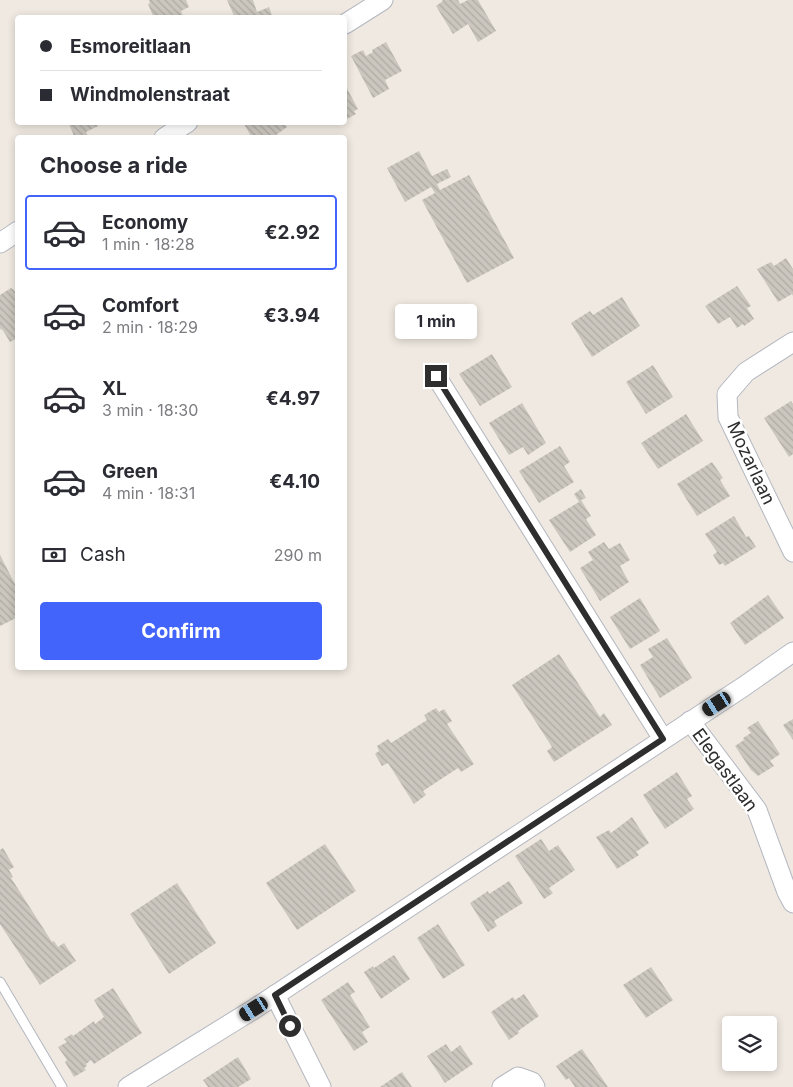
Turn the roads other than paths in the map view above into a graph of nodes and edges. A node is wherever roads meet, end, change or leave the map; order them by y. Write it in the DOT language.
graph roads {
  1 [pos="384,0"];
  2 [pos="347,23"];
  3 [pos="184,125"];
  4 [pos="168,135"];
  5 [pos="15,234"];
  6 [pos="0,243"];
  7 [pos="793,342"];
  8 [pos="436,376"];
  9 [pos="793,552"];
  10 [pos="793,652"];
  11 [pos="690,721"];
  12 [pos="663,739"];
  13 [pos="793,903"];
  14 [pos="0,982"];
  15 [pos="275,995"];
  16 [pos="62,1087"];
  17 [pos="128,1087"];
  18 [pos="321,1087"];
  19 [pos="502,1087"];
  20 [pos="535,1087"];
  1 -- 2 [label="street"];
  3 -- 4 [label="street"];
  5 -- 6 [label="street"];
  7 -- 9 [label="street, Mozarlaan"];
  8 -- 12 [label="street"];
  10 -- 11 [label="street"];
  11 -- 12 [label="street"];
  11 -- 13 [label="street, Elegastlaan"];
  12 -- 15 [label="street"];
  14 -- 16 [label="lane"];
  15 -- 17 [label="street"];
  15 -- 18 [label="street"];
  19 -- 20 [label="street"];
}
